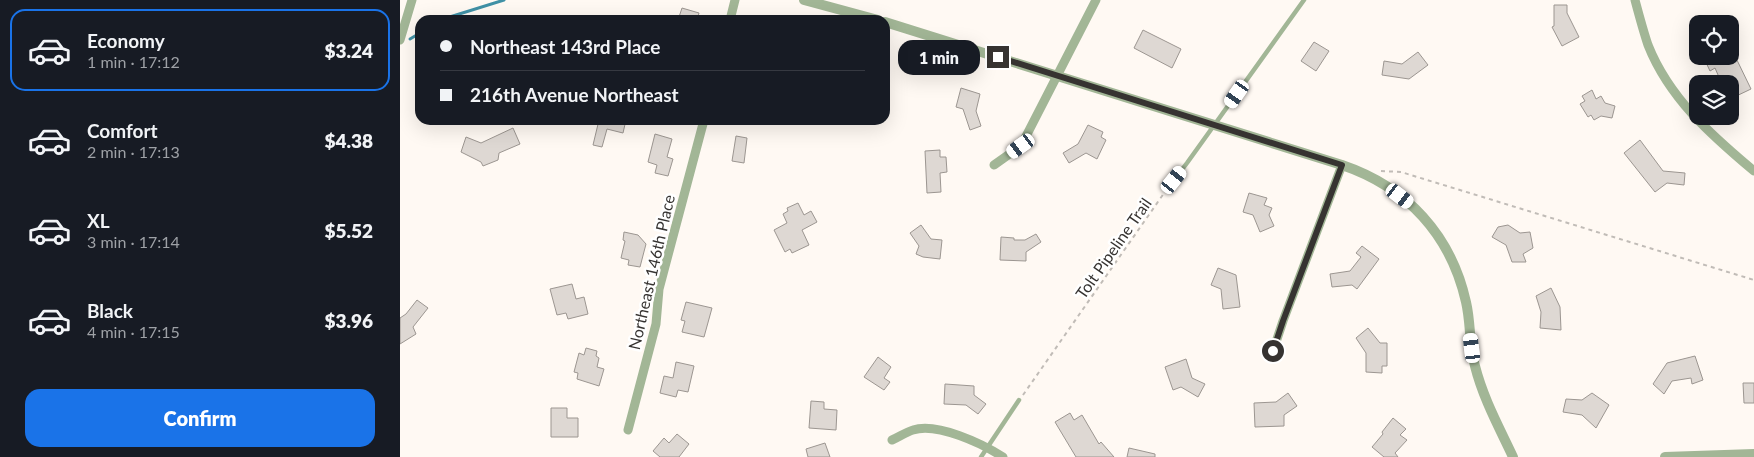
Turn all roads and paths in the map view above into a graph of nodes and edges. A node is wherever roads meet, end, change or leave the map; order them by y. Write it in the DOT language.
graph roads {
  1 [pos="412,0"];
  2 [pos="735,0"];
  3 [pos="804,0"];
  4 [pos="1096,0"];
  5 [pos="1304,0"];
  6 [pos="1635,0"];
  7 [pos="731,15"];
  8 [pos="860,15"];
  9 [pos="890,24"];
  10 [pos="400,40"];
  11 [pos="1057,75"];
  12 [pos="703,125"];
  13 [pos="1214,125"];
  14 [pos="994,165"];
  15 [pos="1342,165"];
  16 [pos="1754,171"];
  17 [pos="1369,176"];
  18 [pos="1174,180"];
  19 [pos="1754,280"];
  20 [pos="1273,351"];
  21 [pos="1019,400"];
  22 [pos="628,430"];
  23 [pos="892,440"];
  24 [pos="987,448"];
  25 [pos="1754,454"];
  26 [pos="981,457"];
  27 [pos="1002,457"];
  28 [pos="1513,457"];
  29 [pos="1665,457"];
  1 -- 10 [label="street"];
  2 -- 7 [label="street"];
  3 -- 8 [label="street"];
  4 -- 11 [label="street"];
  5 -- 13 [label="lane"];
  6 -- 16 [label="street"];
  9 -- 11 [label="street"];
  11 -- 13 [label="street"];
  11 -- 14 [label="street"];
  12 -- 22 [label="street, Northeast 146th Place"];
  13 -- 15 [label="street"];
  13 -- 18 [label="lane"];
  15 -- 17 [label="street"];
  15 -- 20 [label="street"];
  17 -- 19 [label="path"];
  17 -- 28 [label="street"];
  18 -- 21 [label="path, Tolt Pipeline Trail"];
  21 -- 24 [label="lane"];
  23 -- 24 [label="street"];
  24 -- 26 [label="lane"];
  24 -- 27 [label="street"];
  25 -- 29 [label="street"];
}
